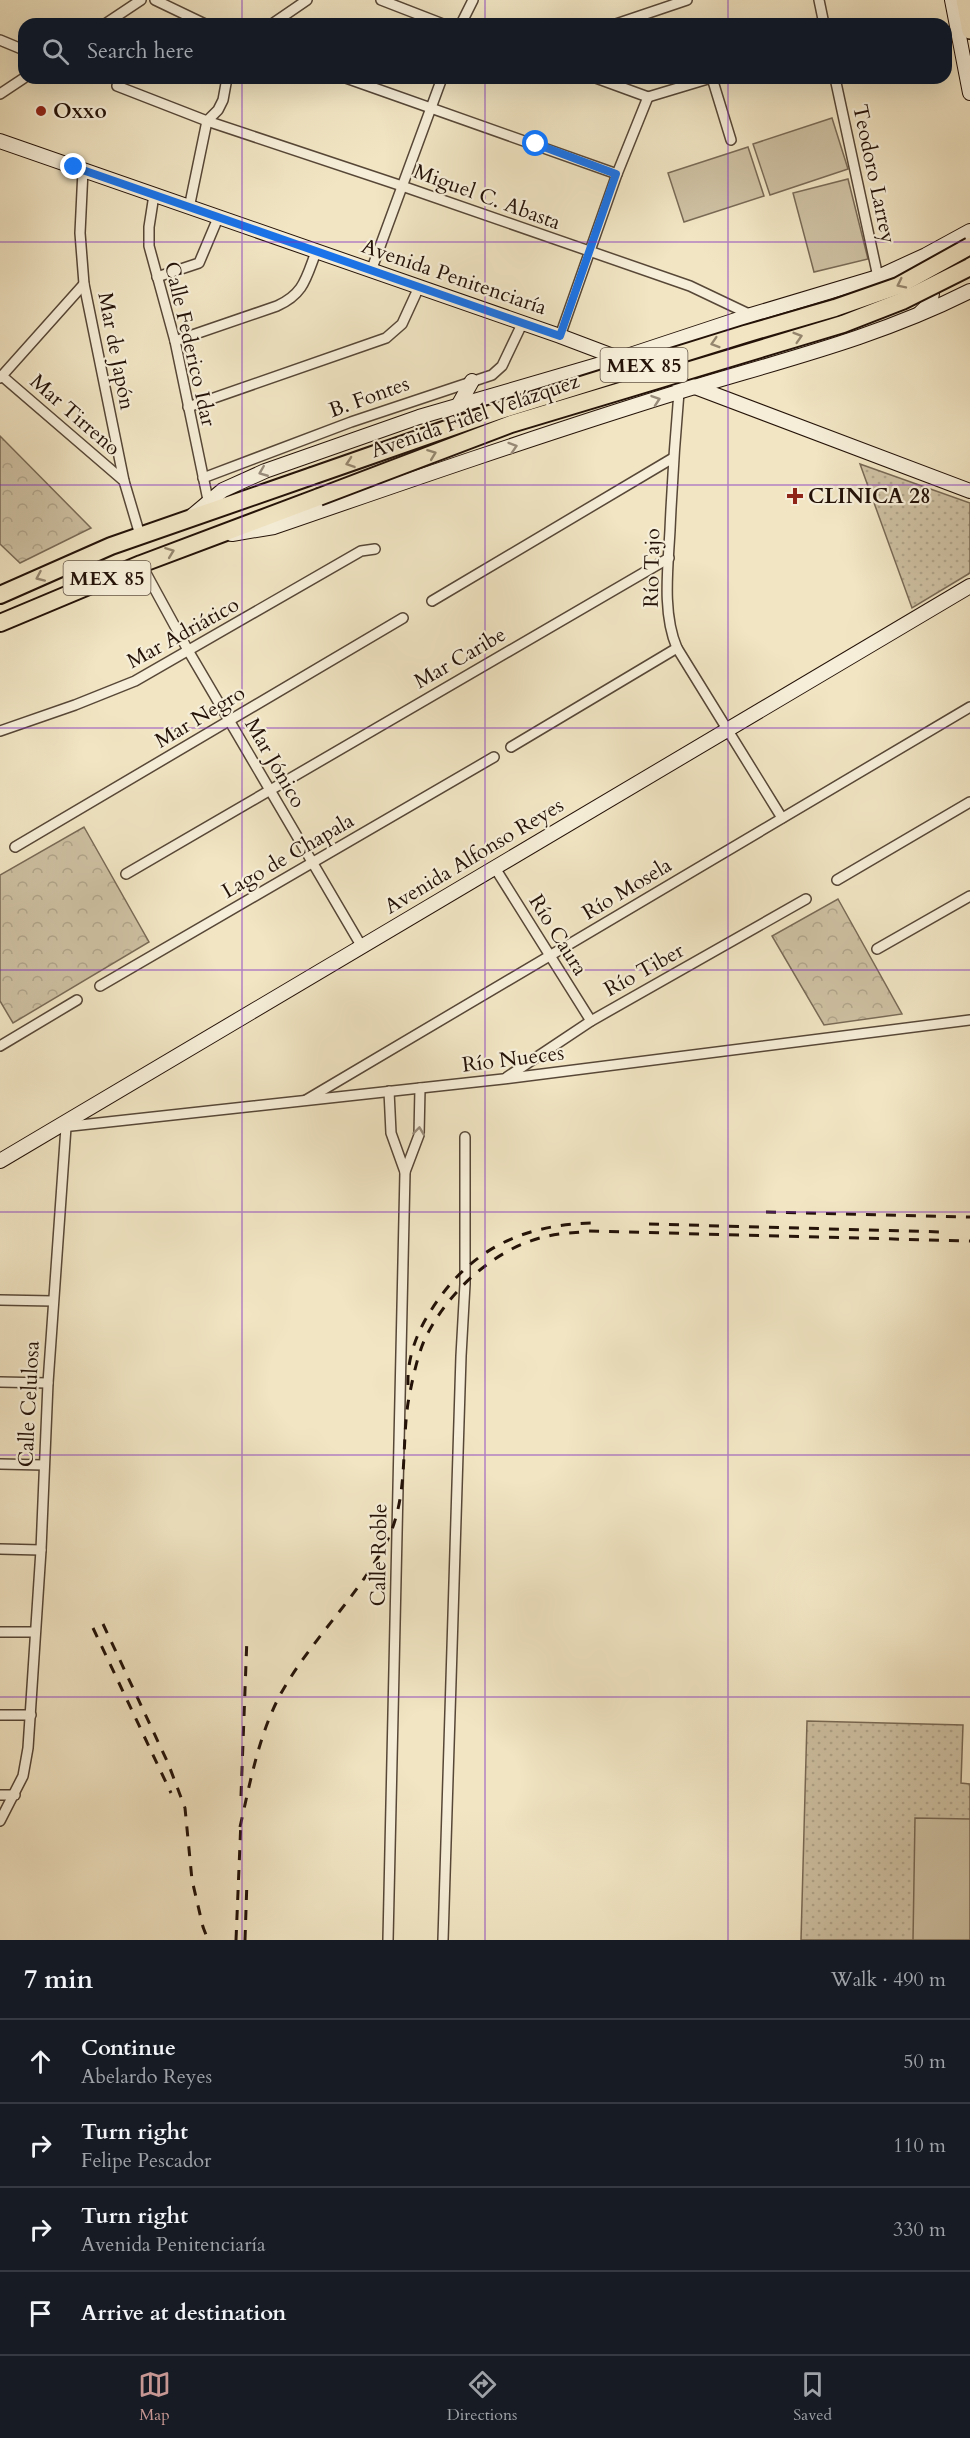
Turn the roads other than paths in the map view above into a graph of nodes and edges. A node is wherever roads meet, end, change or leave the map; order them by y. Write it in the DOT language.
graph roads {
  1 [pos="141,0"];
  2 [pos="307,0"];
  3 [pos="381,0"];
  4 [pos="472,0"];
  5 [pos="687,0"];
  6 [pos="819,0"];
  7 [pos="952,0"];
  8 [pos="964,0"];
  9 [pos="163,2"];
  10 [pos="114,18"];
  11 [pos="194,18"];
  12 [pos="281,18"];
  13 [pos="428,18"];
  14 [pos="464,18"];
  15 [pos="634,18"];
  16 [pos="823,18"];
  17 [pos="970,31"];
  18 [pos="0,40"];
  19 [pos="18,48"];
  20 [pos="18,82"];
  21 [pos="227,84"];
  22 [pos="364,84"];
  23 [pos="440,84"];
  24 [pos="612,84"];
  25 [pos="691,84"];
  26 [pos="713,84"];
  27 [pos="836,84"];
  28 [pos="117,87"];
  29 [pos="970,93"];
  30 [pos="0,94"];
  31 [pos="648,97"];
  32 [pos="432,107"];
  33 [pos="207,122"];
  34 [pos="731,140"];
  35 [pos="0,141"];
  36 [pos="83,170"];
  37 [pos="616,174"];
  38 [pos="402,186"];
  39 [pos="154,195"];
  40 [pos="189,208"];
  41 [pos="218,218"];
  42 [pos="970,231"];
  43 [pos="970,246"];
  44 [pos="316,252"];
  45 [pos="590,252"];
  46 [pos="910,261"];
  47 [pos="970,267"];
  48 [pos="371,271"];
  49 [pos="157,277"];
  50 [pos="878,277"];
  51 [pos="84,284"];
  52 [pos="419,287"];
  53 [pos="970,291"];
  54 [pos="751,315"];
  55 [pos="919,315"];
  56 [pos="522,324"];
  57 [pos="560,336"];
  58 [pos="686,338"];
  59 [pos="175,341"];
  60 [pos="618,359"];
  61 [pos="586,367"];
  62 [pos="1,377"];
  63 [pos="472,381"];
  64 [pos="711,384"];
  65 [pos="694,388"];
  66 [pos="679,392"];
  67 [pos="458,406"];
  68 [pos="188,407"];
  69 [pos="617,413"];
  70 [pos="674,458"];
  71 [pos="203,478"];
  72 [pos="124,481"];
  73 [pos="966,488"];
  74 [pos="208,500"];
  75 [pos="192,516"];
  76 [pos="140,535"];
  77 [pos="215,535"];
  78 [pos="375,549"];
  79 [pos="669,558"];
  80 [pos="141,564"];
  81 [pos="970,586"];
  82 [pos="0,595"];
  83 [pos="432,601"];
  84 [pos="403,618"];
  85 [pos="0,623"];
  86 [pos="677,648"];
  87 [pos="189,652"];
  88 [pos="970,706"];
  89 [pos="229,720"];
  90 [pos="728,730"];
  91 [pos="0,731"];
  92 [pos="511,747"];
  93 [pos="494,758"];
  94 [pos="270,790"];
  95 [pos="970,802"];
  96 [pos="782,818"];
  97 [pos="15,847"];
  98 [pos="313,862"];
  99 [pos="495,868"];
  100 [pos="126,874"];
  101 [pos="837,880"];
  102 [pos="970,896"];
  103 [pos="806,899"];
  104 [pos="362,947"];
  105 [pos="877,949"];
  106 [pos="549,956"];
  107 [pos="100,986"];
  108 [pos="77,1000"];
  109 [pos="970,1020"];
  110 [pos="591,1021"];
  111 [pos="0,1046"];
  112 [pos="503,1079"];
  113 [pos="420,1088"];
  114 [pos="389,1091"];
  115 [pos="302,1102"];
  116 [pos="62,1127"];
  117 [pos="465,1137"];
  118 [pos="0,1161"];
  119 [pos="405,1172"];
  120 [pos="0,1300"];
  121 [pos="53,1301"];
  122 [pos="0,1382"];
  123 [pos="48,1383"];
  124 [pos="0,1464"];
  125 [pos="44,1464"];
  126 [pos="0,1549"];
  127 [pos="40,1550"];
  128 [pos="0,1632"];
  129 [pos="35,1632"];
  130 [pos="0,1715"];
  131 [pos="31,1715"];
  132 [pos="0,1795"];
  133 [pos="15,1795"];
  134 [pos="0,1821"];
  135 [pos="388,1940"];
  136 [pos="443,1940"];
  1 -- 10 [label="street"];
  2 -- 12 [label="street"];
  3 -- 13 [label="street"];
  4 -- 14 [label="street"];
  5 -- 15 [label="street"];
  6 -- 16 [label="street"];
  7 -- 29 [label="street"];
  8 -- 17 [label="main road"];
  9 -- 11 [label="street"];
  18 -- 19 [label="street"];
  20 -- 30 [label="street"];
  21 -- 33 [label="street"];
  22 -- 32 [label="street"];
  23 -- 32 [label="street"];
  24 -- 31 [label="street"];
  25 -- 31 [label="street"];
  26 -- 34 [label="street"];
  27 -- 50 [label="street, Teodoro Larrey"];
  28 -- 33 [label="street, Miguel C. Abasta"];
  31 -- 37 [label="street"];
  32 -- 37 [label="street"];
  32 -- 38 [label="street"];
  33 -- 38 [label="street, Miguel C. Abasta"];
  33 -- 40 [label="street"];
  35 -- 36 [label="street, Avenida Penitenciaría"];
  36 -- 39 [label="street, Avenida Penitenciaría"];
  36 -- 51 [label="street, Mar de Japón"];
  37 -- 45 [label="street"];
  38 -- 45 [label="street, Miguel C. Abasta"];
  38 -- 48 [label="street"];
  39 -- 40 [label="street, Avenida Penitenciaría"];
  39 -- 49 [label="street, Calle Federico Idar"];
  40 -- 41 [label="street, Avenida Penitenciaría"];
  41 -- 44 [label="street, Avenida Penitenciaría"];
  41 -- 49 [label="street"];
  42 -- 46 [label="street"];
  43 -- 75 [label="highway, Avenida Fidel Velázquez / MEX 85, one-way, bridge"];
  44 -- 48 [label="street, Avenida Penitenciaría"];
  44 -- 59 [label="street"];
  45 -- 54 [label="street, Miguel C. Abasta"];
  45 -- 57 [label="street"];
  46 -- 50 [label="street"];
  46 -- 55 [label="street"];
  77 -- 47 [label="highway, Avenida Fidel Velázquez / MEX 85, one-way, bridge"];
  48 -- 52 [label="street, Avenida Penitenciaría"];
  49 -- 59 [label="street, Calle Federico Idar"];
  50 -- 54 [label="street"];
  51 -- 62 [label="street"];
  51 -- 72 [label="street, Mar de Japón"];
  52 -- 56 [label="street, Avenida Penitenciaría"];
  52 -- 68 [label="street"];
  53 -- 55 [label="street"];
  54 -- 58 [label="street"];
  55 -- 64 [label="street"];
  56 -- 57 [label="street, Avenida Penitenciaría"];
  56 -- 63 [label="street, B. Fontes"];
  57 -- 60 [label="street, Avenida Penitenciaría"];
  58 -- 60 [label="street"];
  58 -- 64 [label="street"];
  59 -- 68 [label="street, Calle Federico Idar"];
  60 -- 61 [label="street"];
  60 -- 65 [label="street, Avenida Penitenciaría"];
  61 -- 67 [label="street"];
  61 -- 69 [label="street"];
  62 -- 72 [label="street, Mar Tirreno"];
  63 -- 67 [label="street"];
  63 -- 71 [label="street, B. Fontes"];
  64 -- 65 [label="street"];
  65 -- 66 [label="street"];
  65 -- 73 [label="street, Avenida Penitenciaría"];
  69 -- 66 [label="street, one-way"];
  66 -- 70 [label="street, Río Tajo"];
  67 -- 74 [label="street, one-way"];
  68 -- 71 [label="street, Calle Federico Idar"];
  77 -- 69 [label="street, one-way"];
  70 -- 79 [label="street, Río Tajo"];
  70 -- 83 [label="street"];
  71 -- 74 [label="street, Calle Federico Idar"];
  72 -- 76 [label="street, Mar de Japón"];
  74 -- 75 [label="street"];
  75 -- 76 [label="highway, Avenida Fidel Velázquez / MEX 85"];
  76 -- 82 [label="highway, Avenida Fidel Velázquez / MEX 85, one-way"];
  80 -- 77 [label="highway, Avenida Fidel Velázquez / MEX 85, one-way"];
  78 -- 87 [label="street, Mar Adriático"];
  79 -- 86 [label="street, Río Tajo"];
  79 -- 94 [label="street, Mar Caribe"];
  80 -- 85 [label="highway, Avenida Fidel Velázquez / MEX 85"];
  80 -- 87 [label="street, Mar Jónico"];
  81 -- 90 [label="street, Avenida Alfonso Reyes"];
  84 -- 89 [label="street, Mar Negro"];
  86 -- 90 [label="street, Río Tajo"];
  86 -- 92 [label="street"];
  87 -- 89 [label="street, Mar Jónico"];
  87 -- 91 [label="street, Mar Adriático"];
  88 -- 96 [label="street, Río Mosela"];
  89 -- 94 [label="street, Mar Jónico"];
  89 -- 97 [label="street, Mar Negro"];
  90 -- 96 [label="street, Río Tajo"];
  90 -- 99 [label="street, Avenida Alfonso Reyes"];
  93 -- 98 [label="street, Lago de Chapala"];
  94 -- 98 [label="street, Mar Jónico"];
  94 -- 100 [label="street, Mar Caribe"];
  95 -- 101 [label="street"];
  96 -- 106 [label="street, Río Mosela"];
  98 -- 104 [label="street, Mar Jónico"];
  98 -- 107 [label="street, Lago de Chapala"];
  99 -- 104 [label="street, Avenida Alfonso Reyes"];
  99 -- 106 [label="street, Río Caura"];
  102 -- 105 [label="street"];
  103 -- 110 [label="street, Río Tiber"];
  104 -- 116 [label="street, Avenida Alfonso Reyes"];
  106 -- 110 [label="street, Río Caura"];
  106 -- 115 [label="street, Río Mosela"];
  108 -- 111 [label="street"];
  109 -- 112 [label="street, Río Nueces"];
  110 -- 112 [label="street, Río Tiber"];
  112 -- 113 [label="street, Río Nueces"];
  113 -- 114 [label="street, Río Nueces"];
  119 -- 113 [label="street, Calle Roble, one-way"];
  114 -- 115 [label="street, Río Nueces"];
  114 -- 119 [label="street, Calle Roble"];
  115 -- 116 [label="street, Río Nueces"];
  116 -- 118 [label="street, Avenida Alfonso Reyes"];
  116 -- 121 [label="street, Calle Celulosa"];
  117 -- 136 [label="street"];
  119 -- 135 [label="street, Calle Roble"];
  120 -- 121 [label="street"];
  121 -- 123 [label="street, Calle Celulosa"];
  122 -- 123 [label="street"];
  123 -- 125 [label="street, Calle Celulosa"];
  124 -- 125 [label="street"];
  125 -- 127 [label="street, Calle Celulosa"];
  126 -- 127 [label="street"];
  127 -- 129 [label="street, Calle Celulosa"];
  128 -- 129 [label="street"];
  129 -- 131 [label="street, Calle Celulosa"];
  130 -- 131 [label="street"];
  131 -- 133 [label="street, Calle Celulosa"];
  132 -- 133 [label="street"];
  133 -- 134 [label="street, Calle Celulosa"];
}
